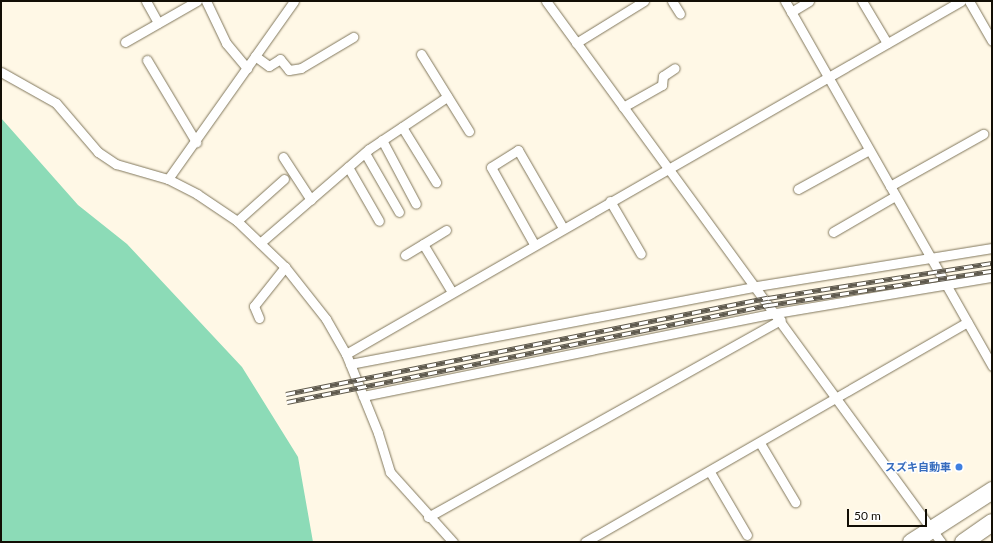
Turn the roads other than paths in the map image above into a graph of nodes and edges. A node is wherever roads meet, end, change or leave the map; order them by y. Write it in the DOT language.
graph roads {
  1 [pos="146,1"];
  2 [pos="197,1"];
  3 [pos="206,1"];
  4 [pos="294,1"];
  5 [pos="546,1"];
  6 [pos="644,1"];
  7 [pos="672,1"];
  8 [pos="785,1"];
  9 [pos="809,1"];
  10 [pos="862,1"];
  11 [pos="961,1"];
  12 [pos="969,1"];
  13 [pos="791,12"];
  14 [pos="680,14"];
  15 [pos="158,23"];
  16 [pos="353,37"];
  17 [pos="992,40"];
  18 [pos="125,42"];
  19 [pos="576,43"];
  20 [pos="887,43"];
  21 [pos="421,54"];
  22 [pos="255,56"];
  23 [pos="147,60"];
  24 [pos="247,68"];
  25 [pos="675,68"];
  26 [pos="1,72"];
  27 [pos="828,77"];
  28 [pos="447,97"];
  29 [pos="623,107"];
  30 [pos="402,127"];
  31 [pos="469,131"];
  32 [pos="983,134"];
  33 [pos="382,140"];
  34 [pos="196,142"];
  35 [pos="869,150"];
  36 [pos="365,153"];
  37 [pos="283,157"];
  38 [pos="348,167"];
  39 [pos="668,168"];
  40 [pos="168,178"];
  41 [pos="284,179"];
  42 [pos="436,182"];
  43 [pos="890,186"];
  44 [pos="798,189"];
  45 [pos="895,196"];
  46 [pos="311,200"];
  47 [pos="610,201"];
  48 [pos="416,204"];
  49 [pos="399,212"];
  50 [pos="237,221"];
  51 [pos="379,221"];
  52 [pos="563,228"];
  53 [pos="446,230"];
  54 [pos="833,232"];
  55 [pos="260,243"];
  56 [pos="422,244"];
  57 [pos="534,244"];
  58 [pos="992,248"];
  59 [pos="641,254"];
  60 [pos="405,255"];
  61 [pos="931,259"];
  62 [pos="285,267"];
  63 [pos="992,277"];
  64 [pos="945,284"];
  65 [pos="757,286"];
  66 [pos="452,292"];
  67 [pos="779,316"];
  68 [pos="259,318"];
  69 [pos="967,322"];
  70 [pos="346,354"];
  71 [pos="350,364"];
  72 [pos="992,366"];
  73 [pos="363,396"];
  74 [pos="837,400"];
  75 [pos="760,443"];
  76 [pos="710,472"];
  77 [pos="992,490"];
  78 [pos="795,502"];
  79 [pos="428,517"];
  80 [pos="992,522"];
  81 [pos="747,535"];
  82 [pos="936,536"];
  83 [pos="453,542"];
  84 [pos="585,542"];
  85 [pos="911,542"];
  86 [pos="963,542"];
  1 -- 15 [label="street"];
  2 -- 15 [label="street"];
  3 -- 24 [label="street"];
  4 -- 22 [label="street"];
  5 -- 19 [label="street"];
  6 -- 19 [label="street"];
  7 -- 14 [label="street"];
  8 -- 13 [label="street"];
  9 -- 13 [label="street"];
  10 -- 20 [label="street"];
  11 -- 20 [label="street"];
  12 -- 17 [label="street"];
  13 -- 27 [label="street"];
  15 -- 18 [label="street"];
  16 -- 22 [label="street"];
  19 -- 29 [label="street"];
  20 -- 27 [label="street"];
  21 -- 28 [label="street"];
  22 -- 24 [label="street"];
  23 -- 34 [label="street"];
  24 -- 34 [label="street"];
  25 -- 29 [label="street"];
  26 -- 40 [label="street"];
  27 -- 35 [label="street"];
  27 -- 39 [label="street"];
  28 -- 30 [label="street"];
  28 -- 31 [label="street"];
  29 -- 39 [label="street"];
  30 -- 33 [label="street"];
  30 -- 42 [label="street"];
  32 -- 43 [label="street"];
  33 -- 36 [label="street"];
  33 -- 48 [label="street"];
  34 -- 40 [label="street"];
  35 -- 43 [label="street"];
  35 -- 44 [label="street"];
  36 -- 38 [label="street"];
  36 -- 49 [label="street"];
  37 -- 46 [label="street"];
  38 -- 46 [label="street"];
  38 -- 51 [label="street"];
  39 -- 47 [label="street"];
  39 -- 65 [label="street"];
  40 -- 50 [label="street"];
  41 -- 50 [label="street"];
  43 -- 45 [label="street"];
  45 -- 54 [label="street"];
  45 -- 61 [label="street"];
  46 -- 55 [label="street"];
  47 -- 52 [label="street"];
  47 -- 59 [label="street"];
  50 -- 55 [label="street"];
  52 -- 57 [label="street"];
  52 -- 57 [label="street"];
  53 -- 56 [label="street"];
  55 -- 62 [label="street"];
  56 -- 60 [label="street"];
  56 -- 66 [label="street"];
  57 -- 66 [label="street"];
  58 -- 61 [label="street"];
  61 -- 64 [label="street"];
  61 -- 65 [label="street"];
  62 -- 68 [label="street"];
  62 -- 70 [label="street"];
  63 -- 64 [label="street"];
  64 -- 67 [label="street"];
  64 -- 69 [label="street"];
  65 -- 67 [label="street"];
  65 -- 71 [label="street"];
  66 -- 70 [label="street"];
  67 -- 73 [label="street"];
  67 -- 74 [label="street"];
  67 -- 79 [label="street"];
  69 -- 72 [label="street"];
  69 -- 74 [label="street"];
  70 -- 71 [label="street"];
  71 -- 73 [label="street"];
  73 -- 79 [label="street"];
  74 -- 75 [label="street"];
  74 -- 82 [label="street"];
  75 -- 76 [label="street"];
  75 -- 78 [label="street"];
  76 -- 81 [label="street"];
  76 -- 84 [label="street"];
  77 -- 82 [label="highway"];
  79 -- 83 [label="street"];
  80 -- 86 [label="highway"];
  82 -- 85 [label="highway"];
}
